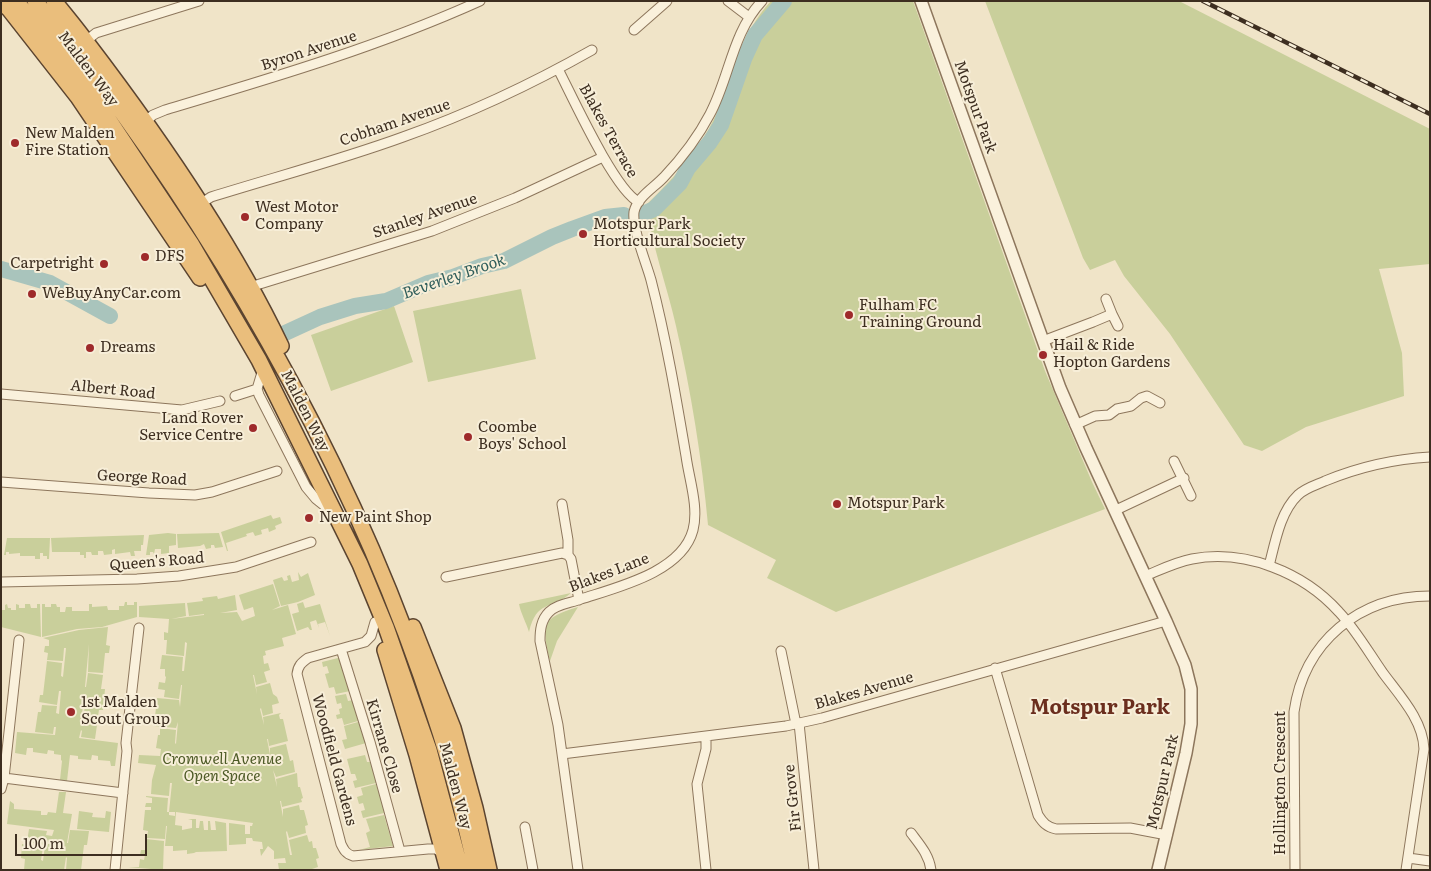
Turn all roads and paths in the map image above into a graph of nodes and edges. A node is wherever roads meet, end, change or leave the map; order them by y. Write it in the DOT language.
graph roads {
  1 [pos="16,1"];
  2 [pos="35,1"];
  3 [pos="54,1"];
  4 [pos="199,1"];
  5 [pos="480,1"];
  6 [pos="667,1"];
  7 [pos="728,1"];
  8 [pos="762,1"];
  9 [pos="921,1"];
  10 [pos="1,2"];
  11 [pos="749,18"];
  12 [pos="634,30"];
  13 [pos="86,41"];
  14 [pos="592,50"];
  15 [pos="558,70"];
  16 [pos="145,122"];
  17 [pos="603,158"];
  18 [pos="639,202"];
  19 [pos="200,204"];
  20 [pos="250,287"];
  21 [pos="1106,299"];
  22 [pos="1112,314"];
  23 [pos="1118,326"];
  24 [pos="1043,341"];
  25 [pos="261,365"];
  26 [pos="257,389"];
  27 [pos="1,394"];
  28 [pos="236,396"];
  29 [pos="220,400"];
  30 [pos="1160,402"];
  31 [pos="304,406"];
  32 [pos="1075,425"];
  33 [pos="1430,457"];
  34 [pos="1174,460"];
  35 [pos="278,471"];
  36 [pos="1184,478"];
  37 [pos="1,482"];
  38 [pos="1191,496"];
  39 [pos="562,504"];
  40 [pos="1116,510"];
  41 [pos="335,514"];
  42 [pos="311,542"];
  43 [pos="568,555"];
  44 [pos="374,556"];
  45 [pos="360,564"];
  46 [pos="1269,566"];
  47 [pos="1145,576"];
  48 [pos="446,577"];
  49 [pos="1,582"];
  50 [pos="1430,596"];
  51 [pos="579,600"];
  52 [pos="1166,621"];
  53 [pos="1347,621"];
  54 [pos="375,622"];
  55 [pos="139,628"];
  56 [pos="19,640"];
  57 [pos="341,649"];
  58 [pos="781,650"];
  59 [pos="996,668"];
  60 [pos="798,723"];
  61 [pos="706,737"];
  62 [pos="1427,737"];
  63 [pos="562,754"];
  64 [pos="4,778"];
  65 [pos="1,789"];
  66 [pos="123,793"];
  67 [pos="525,828"];
  68 [pos="912,833"];
  69 [pos="1167,835"];
  70 [pos="400,852"];
  71 [pos="1408,858"];
  72 [pos="1430,861"];
  73 [pos="446,863"];
  74 [pos="1161,869"];
  75 [pos="115,870"];
  76 [pos="461,870"];
  77 [pos="476,870"];
  78 [pos="489,870"];
  79 [pos="533,870"];
  80 [pos="578,870"];
  81 [pos="706,870"];
  82 [pos="814,870"];
  83 [pos="930,870"];
  84 [pos="1295,870"];
  85 [pos="1406,870"];
  1 -- 25 [label="highway, Malden Way"];
  2 -- 31 [label="highway, Malden Way"];
  3 -- 13 [label="highway"];
  4 -- 13 [label="street"];
  5 -- 16 [label="street, Byron Avenue"];
  6 -- 12 [label="street"];
  7 -- 11 [label="street"];
  8 -- 11 [label="street"];
  9 -- 24 [label="street, Motspur Park"];
  10 -- 25 [label="highway"];
  11 -- 18 [label="street"];
  13 -- 16 [label="highway"];
  14 -- 15 [label="street, Cobham Avenue"];
  15 -- 17 [label="street, Blakes Terrace"];
  15 -- 19 [label="street, Cobham Avenue"];
  16 -- 19 [label="highway"];
  17 -- 18 [label="street, Blakes Terrace"];
  17 -- 20 [label="street, Stanley Avenue"];
  18 -- 51 [label="street, Blakes Lane"];
  19 -- 20 [label="highway"];
  20 -- 31 [label="highway"];
  21 -- 22 [label="street"];
  22 -- 23 [label="street"];
  22 -- 24 [label="street"];
  24 -- 32 [label="street, Motspur Park"];
  25 -- 26 [label="street, Malden Way"];
  25 -- 41 [label="highway, Malden Way"];
  26 -- 28 [label="street"];
  26 -- 41 [label="street, Malden Way"];
  27 -- 29 [label="street, Albert Road"];
  30 -- 32 [label="street"];
  31 -- 44 [label="highway, Malden Way"];
  32 -- 40 [label="street, Motspur Park"];
  33 -- 46 [label="street"];
  34 -- 36 [label="street"];
  35 -- 37 [label="street, George Road"];
  36 -- 38 [label="street"];
  36 -- 40 [label="street"];
  39 -- 43 [label="street"];
  40 -- 47 [label="street, Motspur Park"];
  41 -- 45 [label="highway, Malden Way"];
  42 -- 49 [label="street, Queen's Road"];
  43 -- 48 [label="street"];
  43 -- 51 [label="street"];
  44 -- 77 [label="highway, Malden Way"];
  44 -- 78 [label="highway"];
  45 -- 54 [label="highway"];
  45 -- 76 [label="highway, Malden Way"];
  46 -- 47 [label="street"];
  46 -- 53 [label="street"];
  47 -- 52 [label="street, Motspur Park"];
  50 -- 53 [label="street, Hollington Crescent"];
  51 -- 63 [label="street, Blakes Lane"];
  52 -- 59 [label="street, Blakes Avenue"];
  52 -- 69 [label="street, Motspur Park"];
  53 -- 62 [label="street"];
  53 -- 84 [label="street, Hollington Crescent"];
  54 -- 57 [label="street, Woodfield Gardens"];
  54 -- 73 [label="highway"];
  55 -- 66 [label="street"];
  56 -- 64 [label="street"];
  57 -- 70 [label="street, Kirrane Close"];
  57 -- 70 [label="street, Woodfield Gardens"];
  58 -- 60 [label="street, Fir Grove"];
  59 -- 60 [label="street, Blakes Avenue"];
  59 -- 69 [label="street"];
  60 -- 61 [label="street, Blakes Avenue"];
  60 -- 82 [label="street, Fir Grove"];
  61 -- 63 [label="street, Blakes Avenue"];
  61 -- 81 [label="street"];
  62 -- 71 [label="street"];
  63 -- 80 [label="street, Blakes Lane"];
  64 -- 65 [label="street"];
  64 -- 66 [label="street"];
  66 -- 75 [label="street"];
  67 -- 79 [label="street"];
  68 -- 83 [label="street"];
  69 -- 74 [label="street, Motspur Park"];
  70 -- 73 [label="street, Woodfield Gardens"];
  71 -- 72 [label="street"];
  71 -- 85 [label="street"];
}
